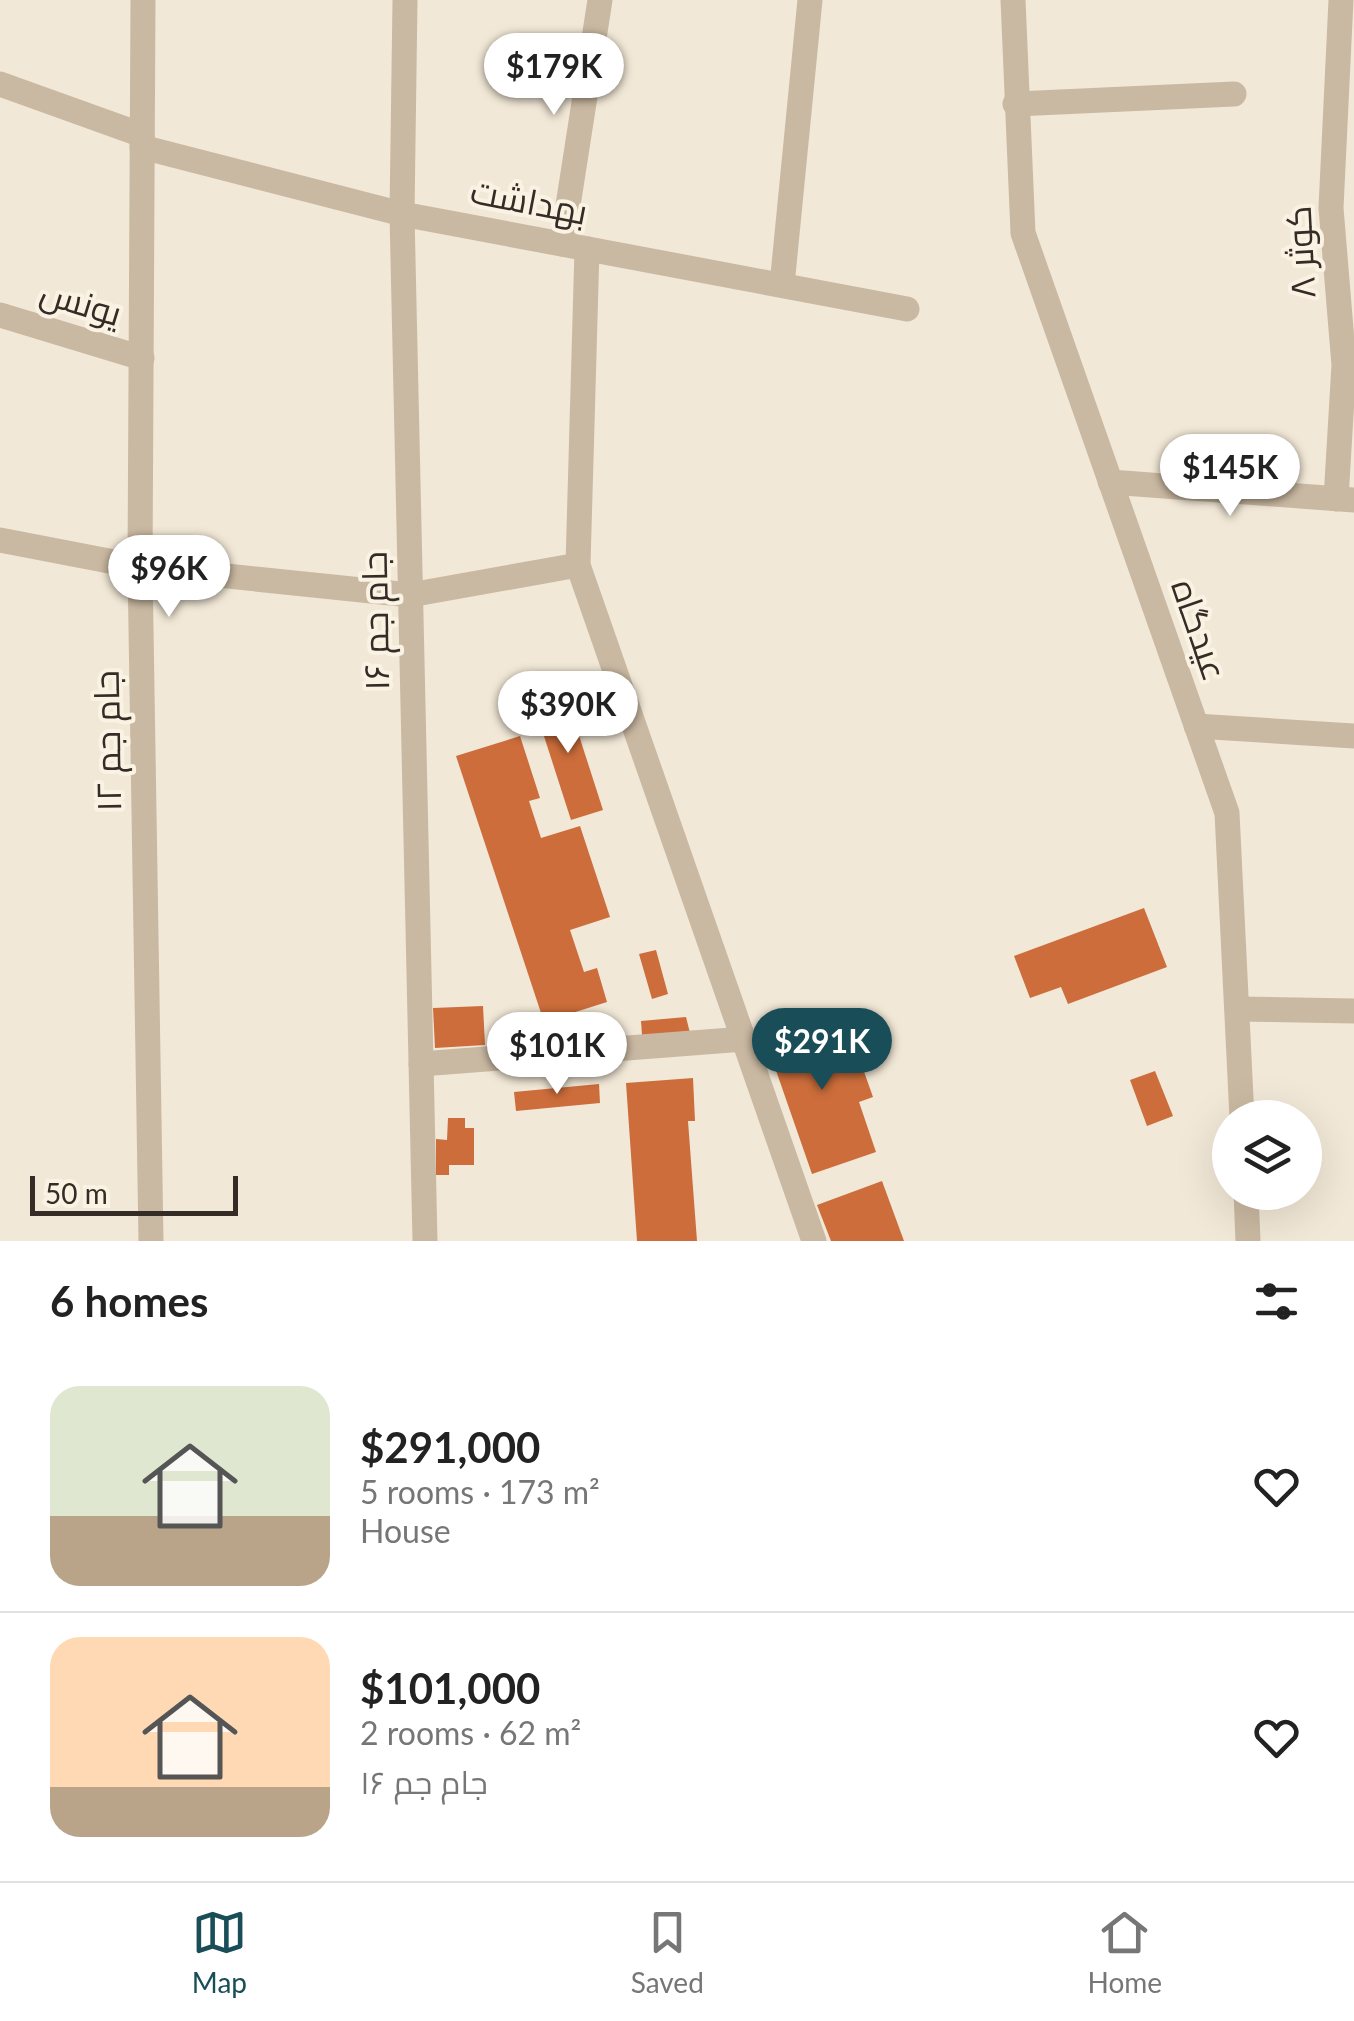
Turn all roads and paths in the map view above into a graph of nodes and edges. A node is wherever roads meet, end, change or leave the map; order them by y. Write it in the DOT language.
graph roads {
  1 [pos="143,0"];
  2 [pos="405,0"];
  3 [pos="600,0"];
  4 [pos="810,0"];
  5 [pos="1013,0"];
  6 [pos="1341,0"];
  7 [pos="0,84"];
  8 [pos="1234,94"];
  9 [pos="1015,104"];
  10 [pos="142,141"];
  11 [pos="402,214"];
  12 [pos="574,246"];
  13 [pos="782,285"];
  14 [pos="907,308"];
  15 [pos="0,315"];
  16 [pos="142,358"];
  17 [pos="1349,365"];
  18 [pos="1110,482"];
  19 [pos="1345,500"];
  20 [pos="0,540"];
  21 [pos="578,566"];
  22 [pos="140,567"];
  23 [pos="410,595"];
  24 [pos="1196,726"];
  25 [pos="1354,736"];
  26 [pos="1236,1008"];
  27 [pos="1354,1011"];
  28 [pos="744,1039"];
  29 [pos="421,1064"];
  30 [pos="1241,1100"];
  31 [pos="1247,1210"];
  32 [pos="151,1241"];
  33 [pos="425,1241"];
  34 [pos="814,1241"];
  35 [pos="1248,1241"];
  1 -- 10 [label="street, جام جم ۱۲"];
  2 -- 11 [label="street, جام جم ۱۶"];
  3 -- 12 [label="street"];
  4 -- 13 [label="street"];
  5 -- 9 [label="street, عیدگاه"];
  6 -- 17 [label="street, کوثر ۸"];
  7 -- 10 [label="street, بهداشت"];
  8 -- 9 [label="street"];
  9 -- 18 [label="street, عیدگاه"];
  10 -- 11 [label="street, بهداشت"];
  10 -- 16 [label="street, جام جم ۱۲"];
  11 -- 12 [label="street, بهداشت"];
  11 -- 23 [label="street, جام جم ۱۶"];
  12 -- 13 [label="street, بهداشت"];
  12 -- 21 [label="street"];
  13 -- 14 [label="street, بهداشت"];
  15 -- 16 [label="street, یونس"];
  16 -- 22 [label="street, جام جم ۱۲"];
  17 -- 19 [label="street, کوثر ۸"];
  18 -- 19 [label="street"];
  18 -- 24 [label="street, عیدگاه"];
  20 -- 22 [label="street"];
  21 -- 23 [label="street"];
  21 -- 28 [label="street"];
  22 -- 23 [label="street"];
  22 -- 32 [label="street, جام جم ۱۲"];
  23 -- 29 [label="street, جام جم ۱۶"];
  24 -- 25 [label="street"];
  24 -- 26 [label="street, عیدگاه"];
  26 -- 27 [label="street"];
  26 -- 30 [label="street, عیدگاه"];
  28 -- 29 [label="street"];
  28 -- 34 [label="street"];
  29 -- 33 [label="street, جام جم ۱۶"];
  31 -- 35 [label="street"];
}
